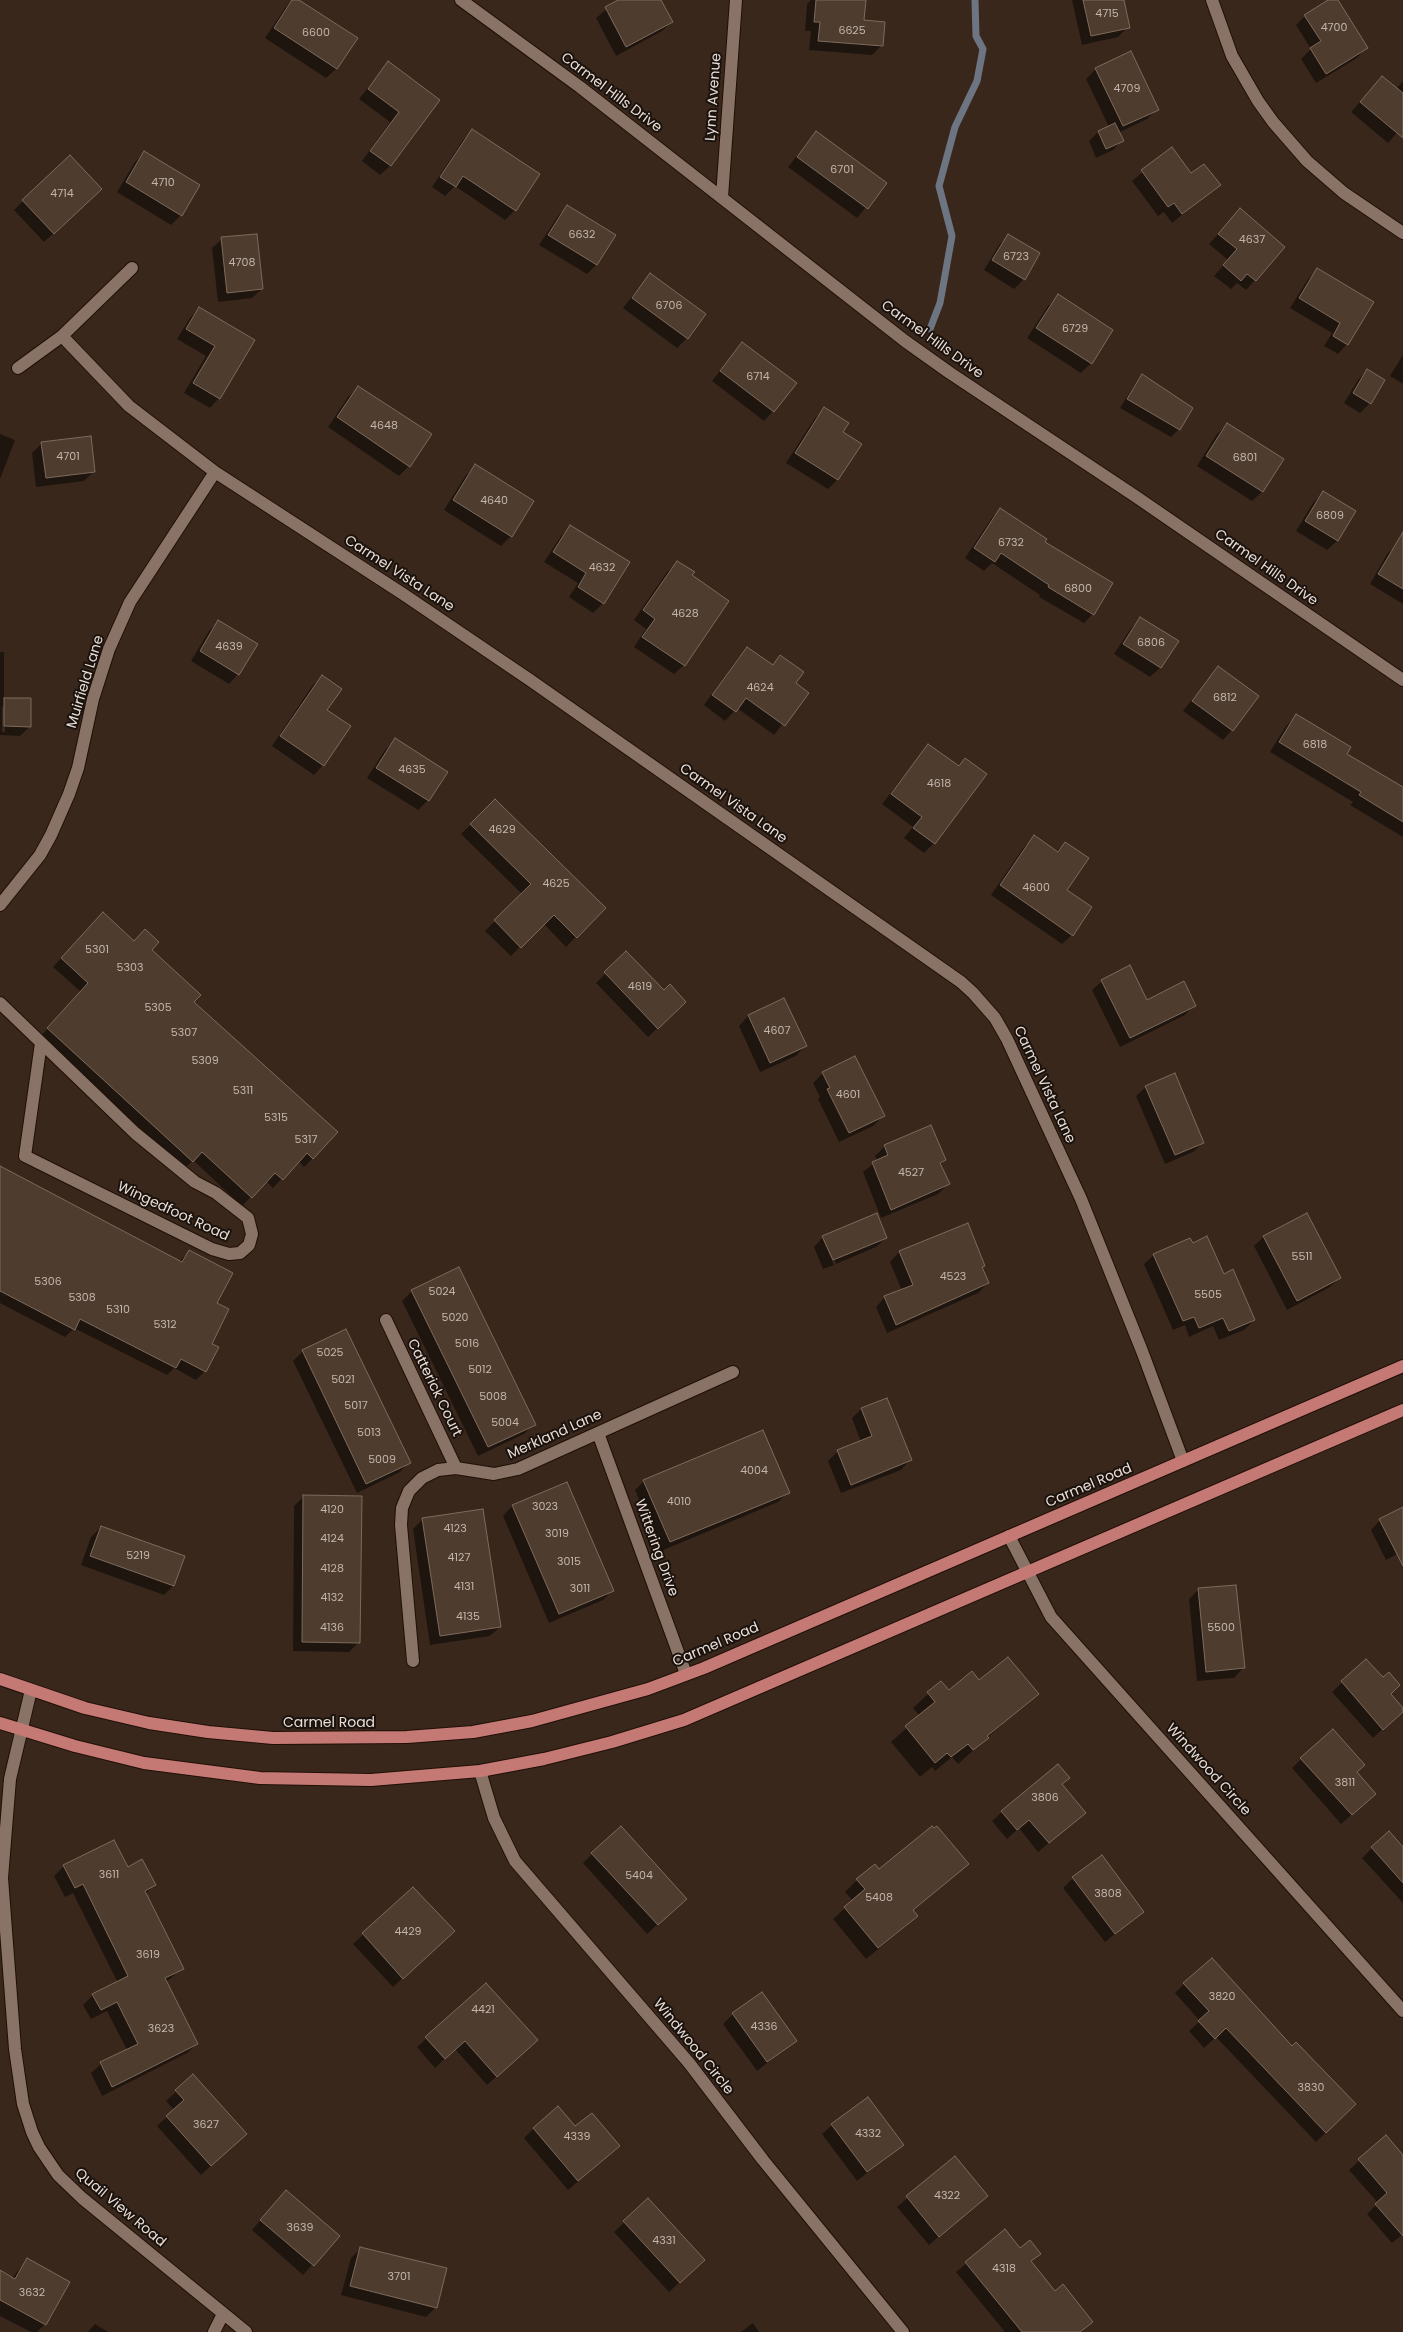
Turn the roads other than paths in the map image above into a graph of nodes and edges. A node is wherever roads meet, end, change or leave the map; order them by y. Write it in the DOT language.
graph roads {
  1 [pos="461,0"];
  2 [pos="736,0"];
  3 [pos="1212,0"];
  4 [pos="722,197"];
  5 [pos="1403,233"];
  6 [pos="132,268"];
  7 [pos="62,336"];
  8 [pos="18,368"];
  9 [pos="215,472"];
  10 [pos="1403,680"];
  11 [pos="0,905"];
  12 [pos="0,1003"];
  13 [pos="41,1044"];
  14 [pos="386,1320"];
  15 [pos="1403,1366"];
  16 [pos="733,1372"];
  17 [pos="1403,1410"];
  18 [pos="598,1432"];
  19 [pos="1183,1461"];
  20 [pos="456,1468"];
  21 [pos="1009,1536"];
  22 [pos="1026,1573"];
  23 [pos="413,1661"];
  24 [pos="686,1674"];
  25 [pos="0,1679"];
  26 [pos="31,1690"];
  27 [pos="0,1723"];
  28 [pos="20,1730"];
  29 [pos="480,1770"];
  30 [pos="1403,2011"];
  31 [pos="223,2314"];
  32 [pos="214,2332"];
  33 [pos="246,2332"];
  34 [pos="903,2332"];
  1 -- 4 [label="street, Carmel Hills Drive"];
  2 -- 4 [label="street, Lynn Avenue"];
  3 -- 5 [label="street"];
  4 -- 10 [label="street, Carmel Hills Drive"];
  6 -- 7 [label="street"];
  7 -- 8 [label="street"];
  7 -- 9 [label="street, Carmel Vista Lane"];
  9 -- 11 [label="street, Muirfield Lane"];
  9 -- 19 [label="street, Carmel Vista Lane"];
  12 -- 13 [label="street, Wingedfoot Road"];
  13 -- 13 [label="street, Wingedfoot Road"];
  14 -- 20 [label="street, Catterick Court"];
  15 -- 19 [label="main road, Carmel Road"];
  16 -- 18 [label="street, Merkland Lane"];
  17 -- 22 [label="main road"];
  18 -- 20 [label="street, Merkland Lane"];
  18 -- 24 [label="street, Wittering Drive"];
  19 -- 21 [label="main road, Carmel Road"];
  20 -- 23 [label="street, Merkland Lane"];
  21 -- 22 [label="street, Windwood Circle"];
  21 -- 24 [label="main road, Carmel Road"];
  22 -- 29 [label="main road"];
  22 -- 30 [label="street, Windwood Circle"];
  24 -- 26 [label="main road, Carmel Road"];
  25 -- 26 [label="main road, Carmel Road"];
  26 -- 28 [label="street, Quail View Road"];
  27 -- 28 [label="main road"];
  28 -- 29 [label="main road"];
  28 -- 31 [label="street, Quail View Road"];
  29 -- 34 [label="street, Windwood Circle"];
  31 -- 32 [label="street"];
  31 -- 33 [label="street, Quail View Road"];
}
